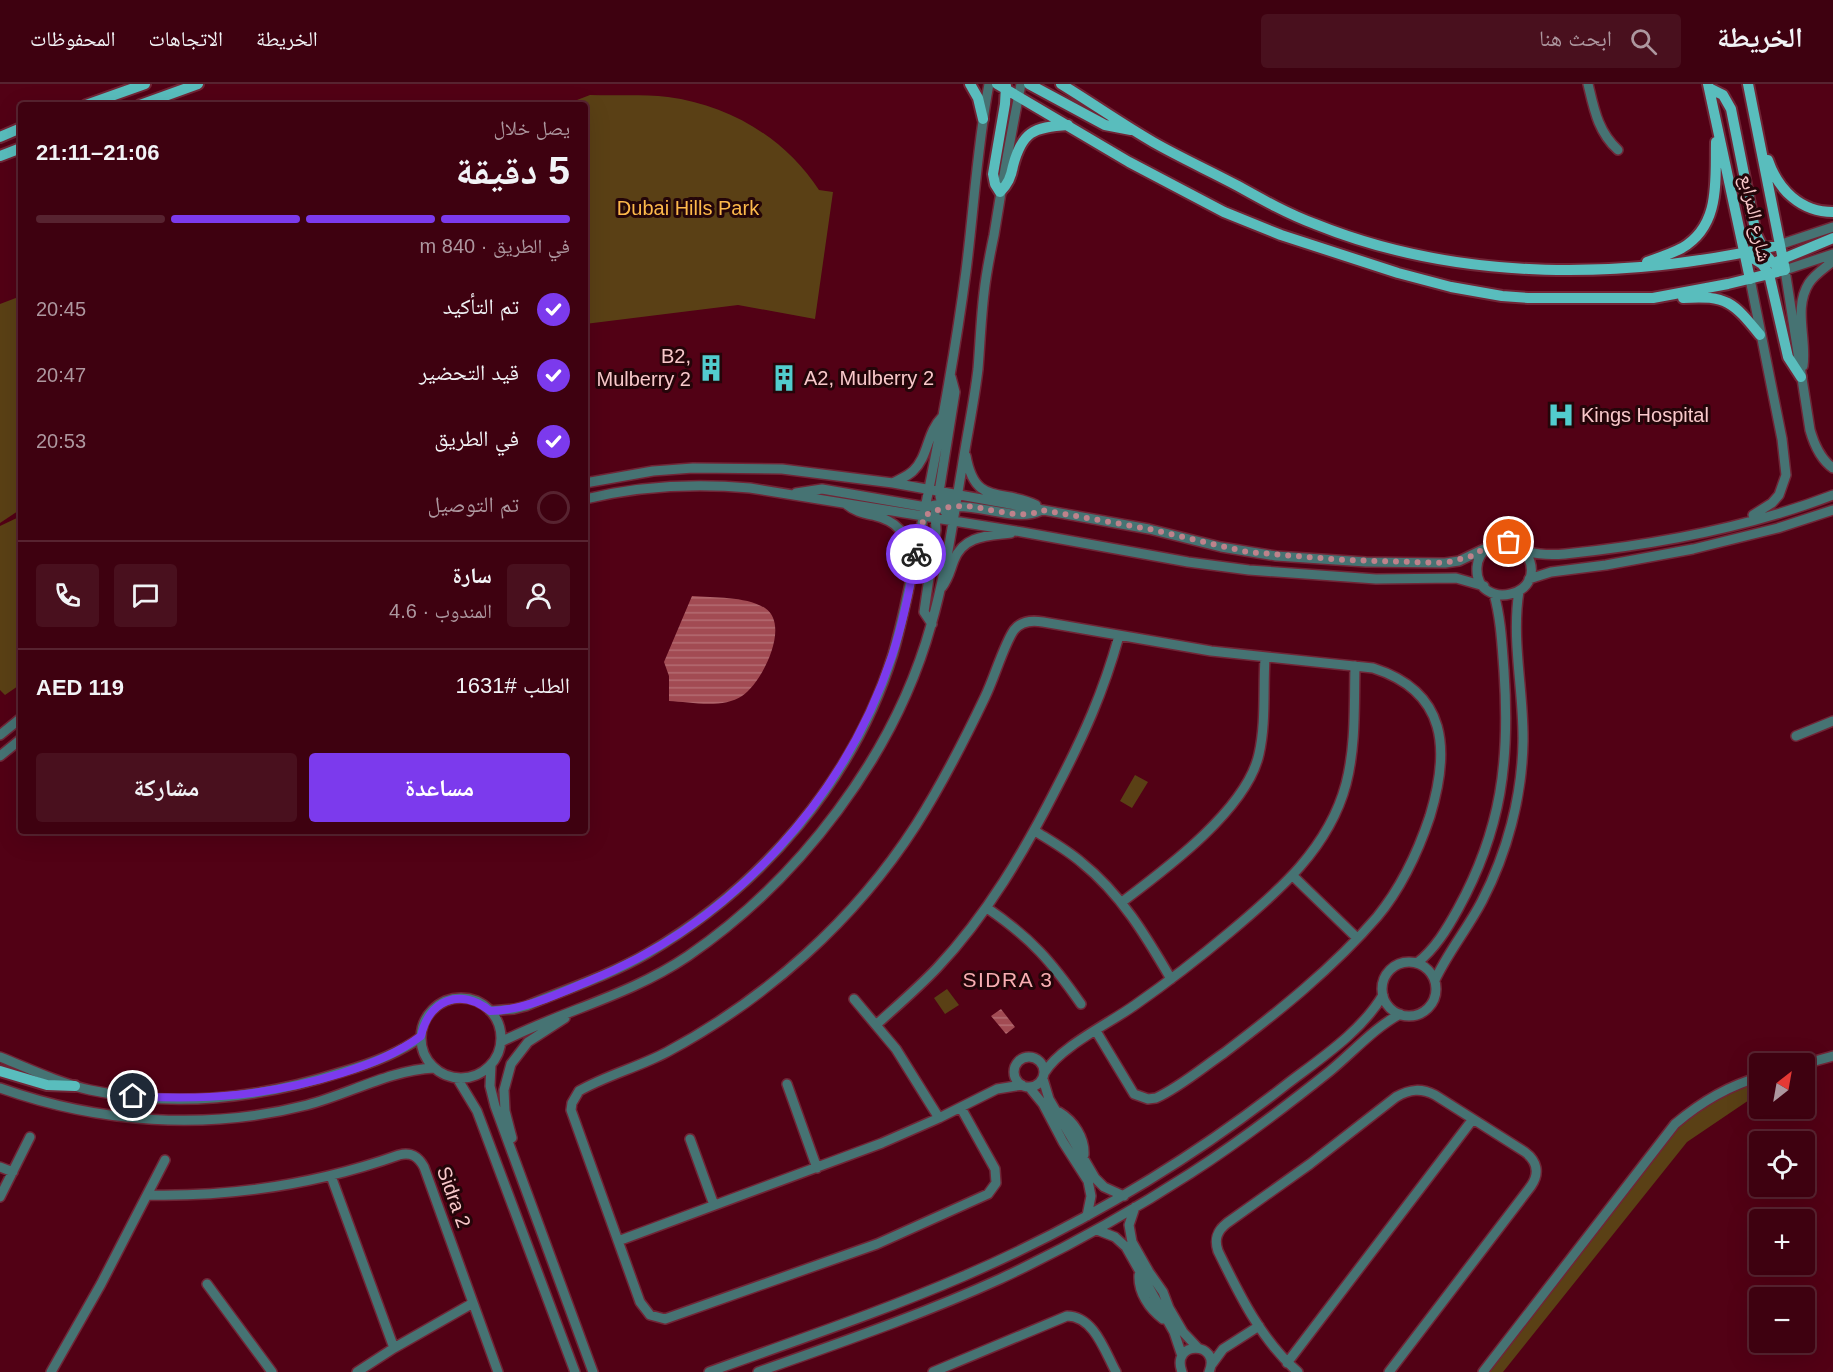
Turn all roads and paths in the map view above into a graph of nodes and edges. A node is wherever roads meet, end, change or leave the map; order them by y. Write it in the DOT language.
graph roads {
  1 [pos="145,84"];
  2 [pos="198,84"];
  3 [pos="970,84"];
  4 [pos="989,84"];
  5 [pos="1021,84"];
  6 [pos="1029,84"];
  7 [pos="1061,84"];
  8 [pos="1070,84"];
  9 [pos="1588,84"];
  10 [pos="1748,84"];
  11 [pos="1005,85"];
  12 [pos="1708,86"];
  13 [pos="1018,96"];
  14 [pos="1082,97"];
  15 [pos="94,102"];
  16 [pos="148,102"];
  17 [pos="983,119"];
  18 [pos="1717,121"];
  19 [pos="1068,125"];
  20 [pos="1756,126"];
  21 [pos="18,129"];
  22 [pos="1134,130"];
  23 [pos="0,137"];
  24 [pos="18,149"];
  25 [pos="1618,150"];
  26 [pos="0,156"];
  27 [pos="1000,192"];
  28 [pos="1833,212"];
  29 [pos="1833,227"];
  30 [pos="1833,238"];
  31 [pos="1779,245"];
  32 [pos="1762,249"];
  33 [pos="1745,253"];
  34 [pos="1833,254"];
  35 [pos="1833,261"];
  36 [pos="1770,264"];
  37 [pos="1635,267"];
  38 [pos="1785,270"];
  39 [pos="1750,276"];
  40 [pos="1653,297"];
  41 [pos="1760,335"];
  42 [pos="950,375"];
  43 [pos="1801,377"];
  44 [pos="943,416"];
  45 [pos="965,448"];
  46 [pos="1833,468"];
  47 [pos="588,482"];
  48 [pos="893,483"];
  49 [pos="934,491"];
  50 [pos="794,494"];
  51 [pos="957,495"];
  52 [pos="1833,495"];
  53 [pos="588,498"];
  54 [pos="844,502"];
  55 [pos="955,506"];
  56 [pos="934,510"];
  57 [pos="1042,510"];
  58 [pos="1830,512"];
  59 [pos="953,521"];
  60 [pos="1744,522"];
  61 [pos="1022,532"];
  62 [pos="1484,549"];
  63 [pos="1525,551"];
  64 [pos="914,566"];
  65 [pos="1529,579"];
  66 [pos="1484,586"];
  67 [pos="939,589"];
  68 [pos="1519,591"];
  69 [pos="1494,594"];
  70 [pos="932,624"];
  71 [pos="1119,636"];
  72 [pos="1265,658"];
  73 [pos="1355,666"];
  74 [pos="18,720"];
  75 [pos="1833,721"];
  76 [pos="0,735"];
  77 [pos="1796,736"];
  78 [pos="18,741"];
  79 [pos="0,756"];
  80 [pos="1035,831"];
  81 [pos="1293,876"];
  82 [pos="1122,902"];
  83 [pos="987,908"];
  84 [pos="1357,938"];
  85 [pos="1417,963"];
  86 [pos="1171,979"];
  87 [pos="1435,980"];
  88 [pos="1383,995"];
  89 [pos="854,999"];
  90 [pos="1081,1005"];
  91 [pos="490,1011"];
  92 [pos="573,1011"];
  93 [pos="1400,1014"];
  94 [pos="877,1024"];
  95 [pos="1096,1032"];
  96 [pos="421,1036"];
  97 [pos="501,1042"];
  98 [pos="1061,1053"];
  99 [pos="1833,1056"];
  100 [pos="0,1057"];
  101 [pos="1037,1059"];
  102 [pos="1815,1061"];
  103 [pos="491,1065"];
  104 [pos="434,1068"];
  105 [pos="1014,1070"];
  106 [pos="0,1071"];
  107 [pos="1044,1076"];
  108 [pos="457,1078"];
  109 [pos="1749,1081"];
  110 [pos="787,1084"];
  111 [pos="75,1086"];
  112 [pos="1025,1086"];
  113 [pos="0,1088"];
  114 [pos="998,1089"];
  115 [pos="961,1108"];
  116 [pos="939,1118"];
  117 [pos="1473,1119"];
  118 [pos="30,1137"];
  119 [pos="690,1139"];
  120 [pos="512,1152"];
  121 [pos="165,1160"];
  122 [pos="0,1167"];
  123 [pos="817,1168"];
  124 [pos="13,1172"];
  125 [pos="332,1176"];
  126 [pos="147,1195"];
  127 [pos="1124,1196"];
  128 [pos="0,1197"];
  129 [pos="714,1206"];
  130 [pos="1135,1207"];
  131 [pos="1088,1216"];
  132 [pos="1097,1230"];
  133 [pos="618,1240"];
  134 [pos="207,1284"];
  135 [pos="473,1303"];
  136 [pos="1259,1326"];
  137 [pos="1229,1344"];
  138 [pos="394,1348"];
  139 [pos="1200,1349"];
  140 [pos="1287,1363"];
  141 [pos="1181,1364"];
  142 [pos="1210,1368"];
  143 [pos="52,1372"];
  144 [pos="272,1372"];
  145 [pos="357,1372"];
  146 [pos="498,1372"];
  147 [pos="575,1372"];
  148 [pos="592,1372"];
  149 [pos="709,1372"];
  150 [pos="758,1372"];
  151 [pos="933,1372"];
  152 [pos="1116,1372"];
  153 [pos="1173,1372"];
  154 [pos="1298,1372"];
  155 [pos="1389,1372"];
  156 [pos="1483,1372"];
  1 -- 15 [label="main road"];
  2 -- 16 [label="main road"];
  3 -- 17 [label="main road"];
  4 -- 17 [label="street"];
  5 -- 13 [label="street"];
  6 -- 22 [label="main road"];
  7 -- 14 [label="main road"];
  8 -- 14 [label="main road"];
  9 -- 25 [label="street"];
  10 -- 20 [label="main road, شارع المرابع"];
  11 -- 13 [label="main road"];
  11 -- 27 [label="main road"];
  12 -- 18 [label="main road, شارع المرابع"];
  12 -- 32 [label="main road"];
  13 -- 19 [label="main road"];
  13 -- 27 [label="street"];
  14 -- 22 [label="main road"];
  17 -- 42 [label="street"];
  18 -- 33 [label="main road, شارع المرابع"];
  18 -- 37 [label="main road"];
  19 -- 27 [label="main road"];
  19 -- 40 [label="main road"];
  20 -- 28 [label="main road"];
  20 -- 31 [label="main road, شارع المرابع"];
  21 -- 23 [label="main road"];
  22 -- 37 [label="main road"];
  24 -- 26 [label="main road"];
  27 -- 45 [label="street"];
  29 -- 31 [label="street"];
  30 -- 36 [label="main road"];
  31 -- 32 [label="main road"];
  31 -- 36 [label="main road, شارع المرابع"];
  32 -- 33 [label="main road"];
  32 -- 36 [label="main road"];
  33 -- 36 [label="main road"];
  33 -- 37 [label="main road"];
  33 -- 39 [label="main road, شارع المرابع"];
  34 -- 38 [label="street"];
  35 -- 43 [label="street"];
  36 -- 38 [label="main road, شارع المرابع"];
  36 -- 38 [label="main road, شارع المرابع"];
  36 -- 39 [label="main road, شارع المرابع"];
  36 -- 43 [label="main road"];
  38 -- 43 [label="street"];
  39 -- 40 [label="main road"];
  39 -- 41 [label="street"];
  40 -- 41 [label="main road"];
  41 -- 60 [label="street"];
  42 -- 44 [label="street"];
  42 -- 49 [label="street"];
  43 -- 46 [label="street"];
  44 -- 48 [label="street"];
  44 -- 49 [label="street"];
  45 -- 51 [label="street"];
  45 -- 57 [label="street"];
  47 -- 48 [label="street"];
  48 -- 49 [label="street"];
  49 -- 51 [label="street"];
  49 -- 56 [label="street"];
  50 -- 53 [label="street"];
  50 -- 54 [label="street"];
  50 -- 56 [label="street"];
  51 -- 55 [label="street"];
  51 -- 56 [label="street"];
  51 -- 57 [label="street"];
  52 -- 60 [label="street"];
  54 -- 56 [label="street"];
  54 -- 64 [label="street"];
  55 -- 56 [label="street"];
  55 -- 57 [label="street"];
  55 -- 59 [label="street"];
  56 -- 59 [label="street"];
  56 -- 64 [label="street"];
  56 -- 70 [label="street"];
  57 -- 62 [label="street"];
  58 -- 65 [label="street"];
  59 -- 61 [label="street"];
  59 -- 67 [label="street"];
  60 -- 63 [label="street"];
  61 -- 66 [label="street"];
  61 -- 67 [label="street"];
  62 -- 63 [label="street"];
  62 -- 66 [label="street"];
  63 -- 65 [label="street"];
  64 -- 91 [label="street"];
  65 -- 68 [label="street"];
  66 -- 69 [label="street"];
  67 -- 70 [label="street"];
  68 -- 69 [label="street"];
  68 -- 87 [label="street"];
  69 -- 85 [label="street"];
  70 -- 92 [label="street"];
  71 -- 72 [label="street"];
  71 -- 80 [label="street"];
  71 -- 133 [label="street"];
  72 -- 73 [label="street"];
  72 -- 82 [label="street"];
  73 -- 81 [label="street"];
  73 -- 84 [label="street"];
  74 -- 76 [label="street"];
  75 -- 77 [label="street"];
  78 -- 79 [label="street"];
  80 -- 82 [label="street"];
  80 -- 83 [label="street"];
  81 -- 84 [label="street"];
  81 -- 86 [label="street"];
  82 -- 86 [label="street"];
  83 -- 90 [label="street"];
  83 -- 94 [label="street"];
  84 -- 95 [label="street"];
  85 -- 87 [label="street"];
  85 -- 88 [label="street"];
  86 -- 95 [label="street"];
  87 -- 93 [label="street"];
  88 -- 93 [label="street"];
  88 -- 127 [label="street"];
  89 -- 94 [label="street"];
  91 -- 96 [label="street"];
  91 -- 97 [label="street"];
  92 -- 97 [label="street"];
  92 -- 120 [label="street"];
  93 -- 130 [label="street"];
  94 -- 116 [label="street"];
  95 -- 98 [label="street"];
  96 -- 104 [label="street"];
  96 -- 111 [label="street"];
  97 -- 103 [label="street"];
  98 -- 101 [label="street"];
  98 -- 107 [label="street"];
  99 -- 102 [label="street"];
  100 -- 111 [label="street"];
  101 -- 105 [label="street"];
  101 -- 107 [label="street"];
  103 -- 108 [label="street"];
  103 -- 120 [label="street"];
  104 -- 108 [label="street"];
  104 -- 113 [label="street"];
  105 -- 112 [label="street"];
  105 -- 114 [label="street"];
  106 -- 111 [label="main road"];
  107 -- 112 [label="street"];
  107 -- 127 [label="street"];
  108 -- 147 [label="street"];
  109 -- 156 [label="street"];
  110 -- 123 [label="street"];
  112 -- 114 [label="street"];
  112 -- 131 [label="street"];
  114 -- 115 [label="street"];
  115 -- 116 [label="street"];
  115 -- 133 [label="street"];
  116 -- 123 [label="street"];
  117 -- 136 [label="street"];
  117 -- 140 [label="street"];
  117 -- 155 [label="street"];
  118 -- 124 [label="street"];
  119 -- 129 [label="street"];
  120 -- 148 [label="street"];
  121 -- 126 [label="street"];
  122 -- 124 [label="street"];
  123 -- 129 [label="street"];
  124 -- 128 [label="street"];
  125 -- 126 [label="street, Sidra 2"];
  125 -- 135 [label="street, Sidra 2"];
  125 -- 138 [label="street"];
  126 -- 143 [label="street"];
  127 -- 131 [label="street"];
  129 -- 133 [label="street"];
  130 -- 132 [label="street"];
  130 -- 139 [label="street"];
  131 -- 149 [label="street"];
  132 -- 141 [label="street"];
  132 -- 150 [label="street"];
  134 -- 144 [label="street"];
  135 -- 138 [label="street"];
  135 -- 146 [label="street, Sidra 2"];
  136 -- 137 [label="street"];
  136 -- 140 [label="street"];
  137 -- 139 [label="street"];
  137 -- 142 [label="street"];
  138 -- 145 [label="street"];
  139 -- 141 [label="street"];
  139 -- 142 [label="street"];
  140 -- 154 [label="street"];
  141 -- 153 [label="street"];
  151 -- 152 [label="street"];
}
